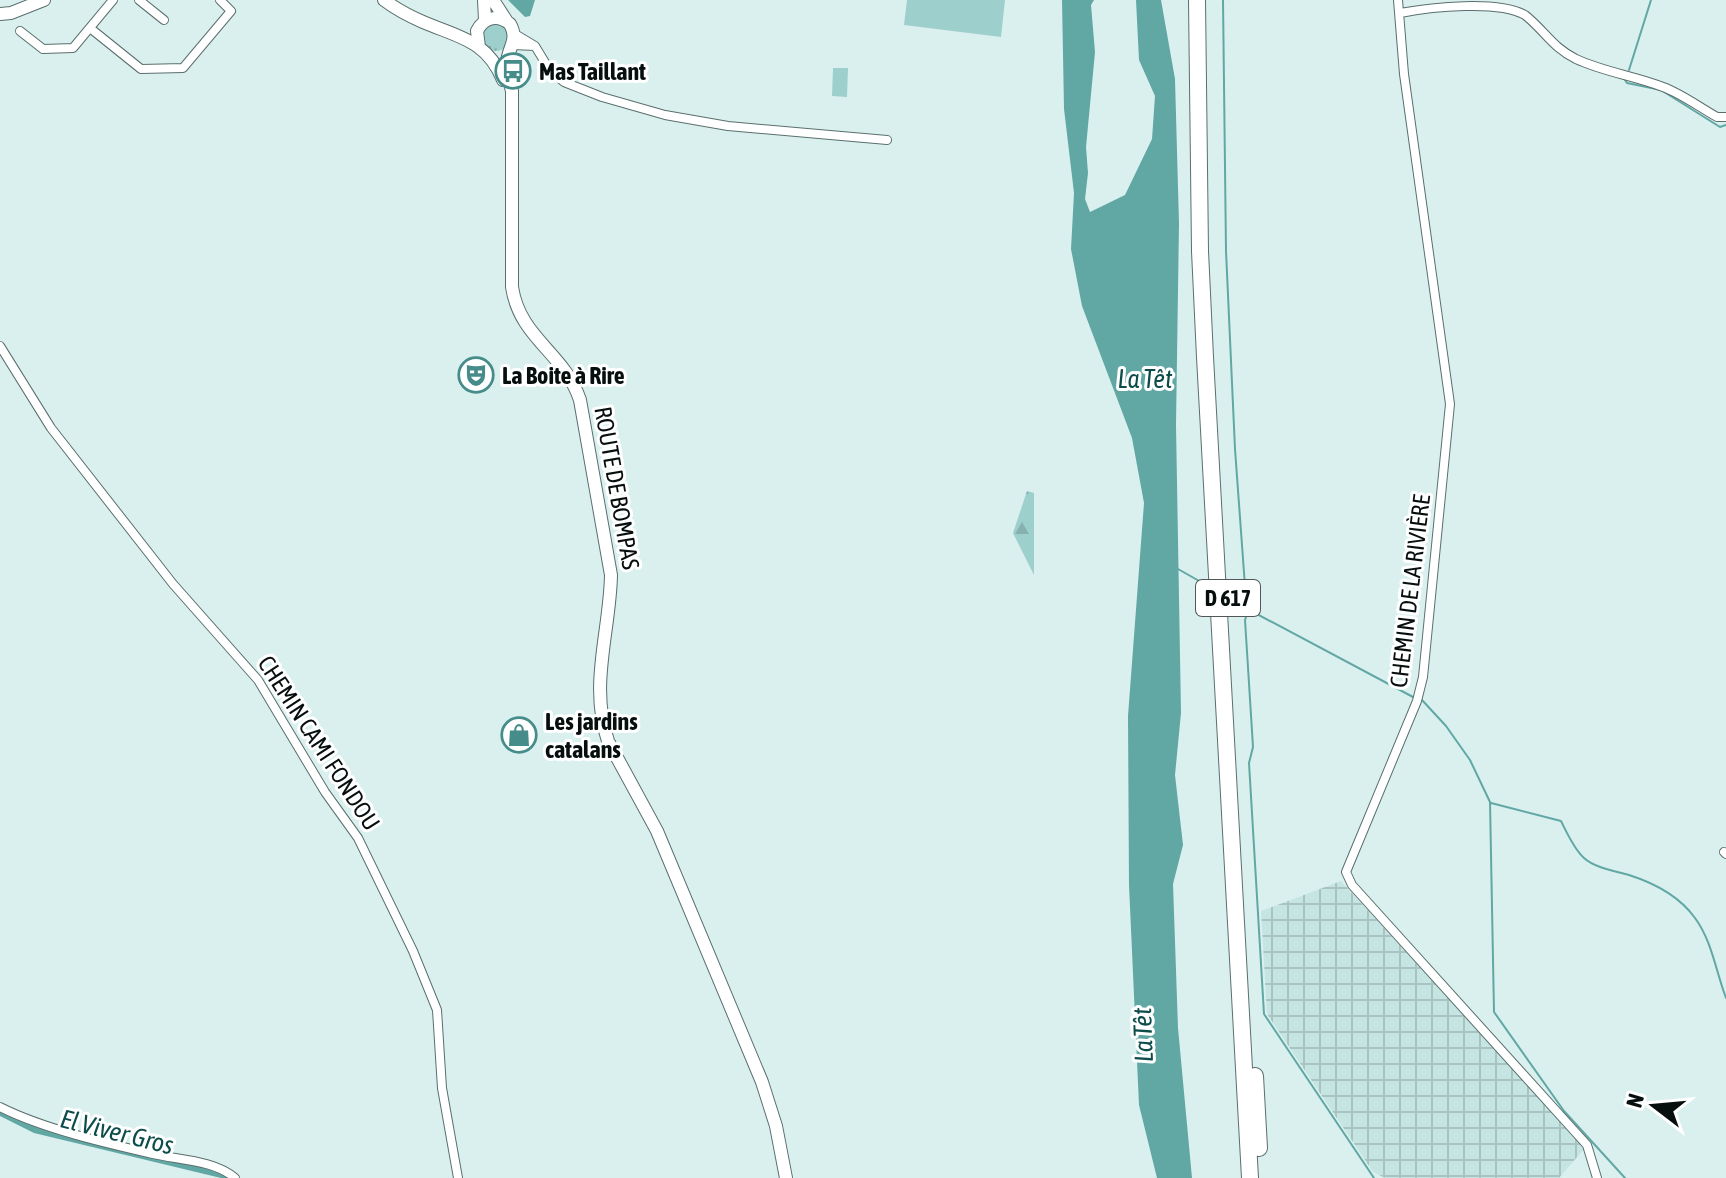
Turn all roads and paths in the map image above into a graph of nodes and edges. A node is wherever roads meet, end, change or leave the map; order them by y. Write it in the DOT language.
graph roads {
  1 [pos="44,0"];
  2 [pos="113,0"];
  3 [pos="139,0"];
  4 [pos="220,0"];
  5 [pos="384,0"];
  6 [pos="394,0"];
  7 [pos="484,0"];
  8 [pos="493,0"];
  9 [pos="1197,0"];
  10 [pos="1208,0"];
  11 [pos="1398,0"];
  12 [pos="1400,13"];
  13 [pos="0,14"];
  14 [pos="164,20"];
  15 [pos="506,20"];
  16 [pos="482,23"];
  17 [pos="90,28"];
  18 [pos="20,31"];
  19 [pos="513,43"];
  20 [pos="484,51"];
  21 [pos="1726,117"];
  22 [pos="513,126"];
  23 [pos="887,140"];
  24 [pos="0,346"];
  25 [pos="0,1107"];
  26 [pos="235,1178"];
  27 [pos="458,1178"];
  28 [pos="786,1178"];
  29 [pos="1250,1178"];
  30 [pos="1261,1178"];
  31 [pos="1597,1178"];
  1 -- 13 [label="main road"];
  2 -- 17 [label="street"];
  3 -- 14 [label="street"];
  4 -- 17 [label="street"];
  5 -- 20 [label="main road"];
  6 -- 16 [label="main road"];
  7 -- 16 [label="main road"];
  8 -- 15 [label="main road"];
  9 -- 29 [label="highway, D 617"];
  10 -- 30 [label="highway, D 617"];
  11 -- 12 [label="street, CHEMIN DE LA RIVIÈRE"];
  12 -- 21 [label="street"];
  12 -- 31 [label="street, CHEMIN DE LA RIVIÈRE"];
  15 -- 16 [label="main road"];
  15 -- 19 [label="main road"];
  16 -- 20 [label="main road"];
  17 -- 18 [label="street"];
  19 -- 20 [label="main road"];
  19 -- 22 [label="main road"];
  19 -- 23 [label="street"];
  20 -- 22 [label="main road"];
  22 -- 28 [label="main road, ROUTE DE BOMPAS"];
  24 -- 27 [label="street, CHEMIN CAMI FONDOU"];
  25 -- 26 [label="street"];
}
